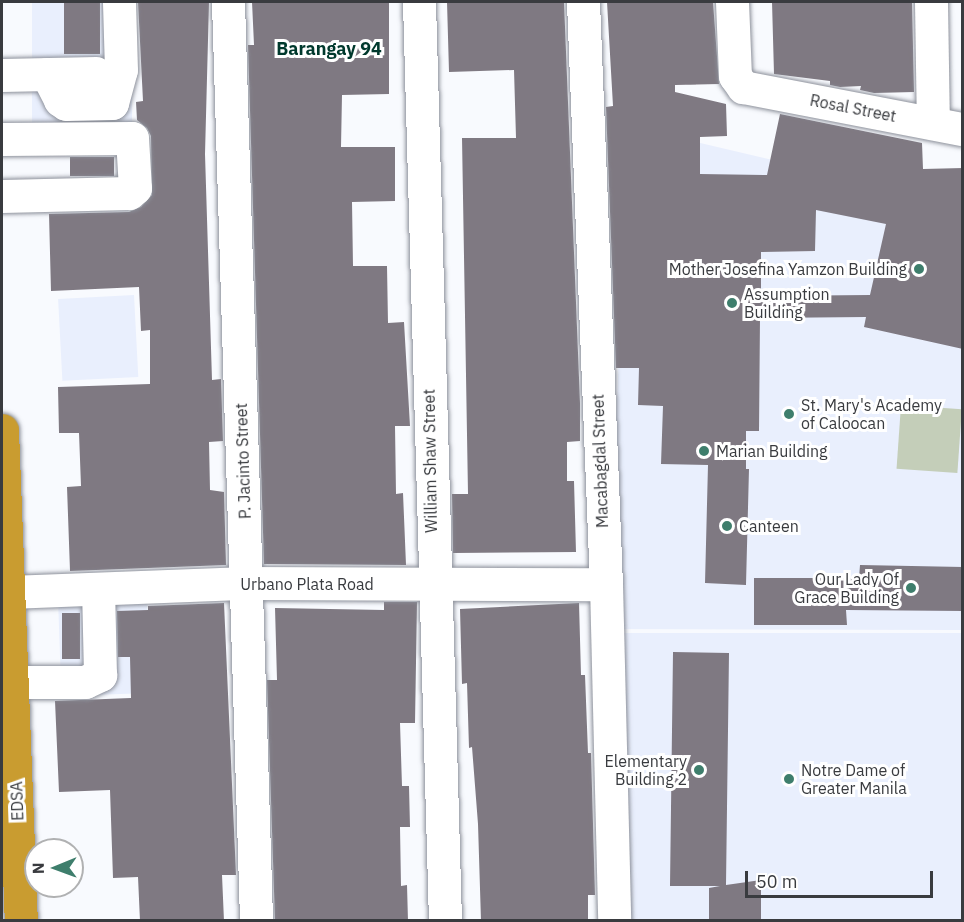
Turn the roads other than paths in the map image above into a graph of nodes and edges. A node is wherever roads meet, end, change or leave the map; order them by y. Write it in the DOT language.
graph roads {
  1 [pos="119,2"];
  2 [pos="228,2"];
  3 [pos="419,2"];
  4 [pos="583,2"];
  5 [pos="732,2"];
  6 [pos="931,2"];
  7 [pos="96,73"];
  8 [pos="47,74"];
  9 [pos="2,75"];
  10 [pos="948,126"];
  11 [pos="2,139"];
  12 [pos="2,196"];
  13 [pos="2,430"];
  14 [pos="247,583"];
  15 [pos="433,584"];
  16 [pos="606,584"];
  17 [pos="98,590"];
  18 [pos="9,592"];
  19 [pos="13,682"];
  20 [pos="21,921"];
  21 [pos="256,921"];
  22 [pos="445,921"];
  23 [pos="614,921"];
  1 -- 8 [label="street"];
  2 -- 14 [label="street, P. Jacinto Street"];
  3 -- 15 [label="street, William Shaw Street"];
  4 -- 16 [label="street, Macabagdal Street"];
  5 -- 10 [label="street, Rosal Street"];
  6 -- 10 [label="street"];
  7 -- 8 [label="street"];
  8 -- 9 [label="street"];
  11 -- 12 [label="street"];
  13 -- 18 [label="highway, EDSA"];
  14 -- 15 [label="street, Urbano Plata Road"];
  14 -- 17 [label="street, Urbano Plata Road"];
  14 -- 21 [label="street, P. Jacinto Street"];
  15 -- 16 [label="street, Urbano Plata Road"];
  15 -- 22 [label="street, William Shaw Street"];
  16 -- 23 [label="street, Macabagdal Street"];
  17 -- 18 [label="street, Urbano Plata Road"];
  17 -- 19 [label="street"];
  18 -- 19 [label="highway, EDSA"];
  19 -- 20 [label="highway, EDSA"];
}
